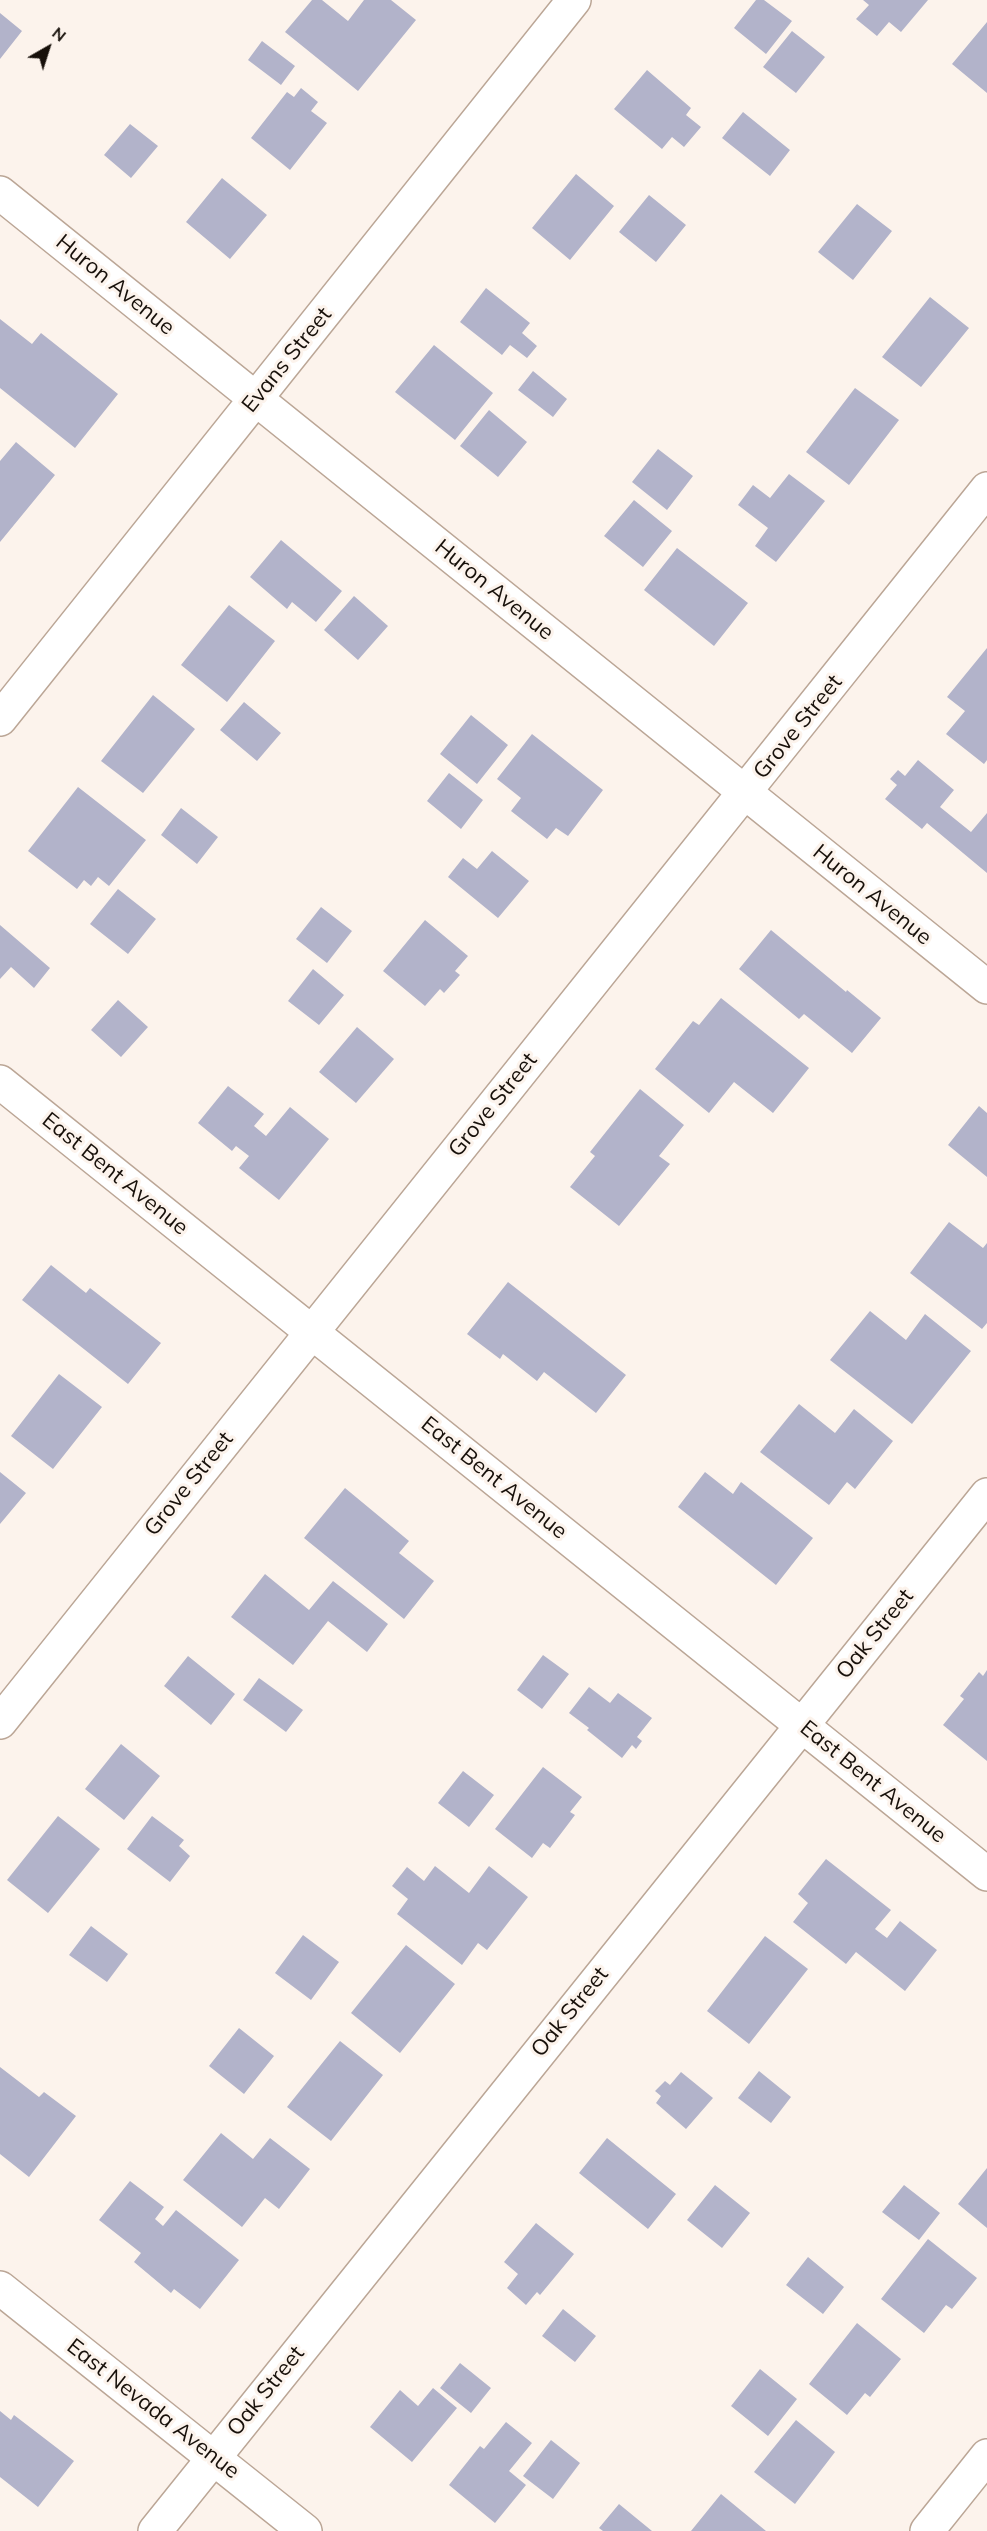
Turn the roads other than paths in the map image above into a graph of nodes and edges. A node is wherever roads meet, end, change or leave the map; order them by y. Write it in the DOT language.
graph roads {
  1 [pos="574,0"];
  2 [pos="0,193"];
  3 [pos="257,398"];
  4 [pos="987,489"];
  5 [pos="0,719"];
  6 [pos="745,793"];
  7 [pos="987,987"];
  8 [pos="0,1082"];
  9 [pos="311,1332"];
  10 [pos="987,1495"];
  11 [pos="0,1722"];
  12 [pos="801,1725"];
  13 [pos="987,1874"];
  14 [pos="0,2288"];
  15 [pos="987,2456"];
  16 [pos="213,2457"];
  17 [pos="155,2531"];
  18 [pos="305,2531"];
  19 [pos="927,2531"];
  1 -- 3 [label="street, Evans Street"];
  2 -- 3 [label="street, Huron Avenue"];
  3 -- 5 [label="street, Evans Street"];
  3 -- 6 [label="street, Huron Avenue"];
  4 -- 6 [label="street, Grove Street"];
  6 -- 7 [label="street, Huron Avenue"];
  6 -- 9 [label="street, Grove Street"];
  8 -- 9 [label="street, East Bent Avenue"];
  9 -- 11 [label="street, Grove Street"];
  9 -- 12 [label="street, East Bent Avenue"];
  10 -- 12 [label="street, Oak Street"];
  12 -- 13 [label="street, East Bent Avenue"];
  12 -- 16 [label="street, Oak Street"];
  14 -- 16 [label="street, East Nevada Avenue"];
  15 -- 19 [label="street"];
  16 -- 17 [label="street, Oak Street"];
  16 -- 18 [label="street, East Nevada Avenue"];
}
